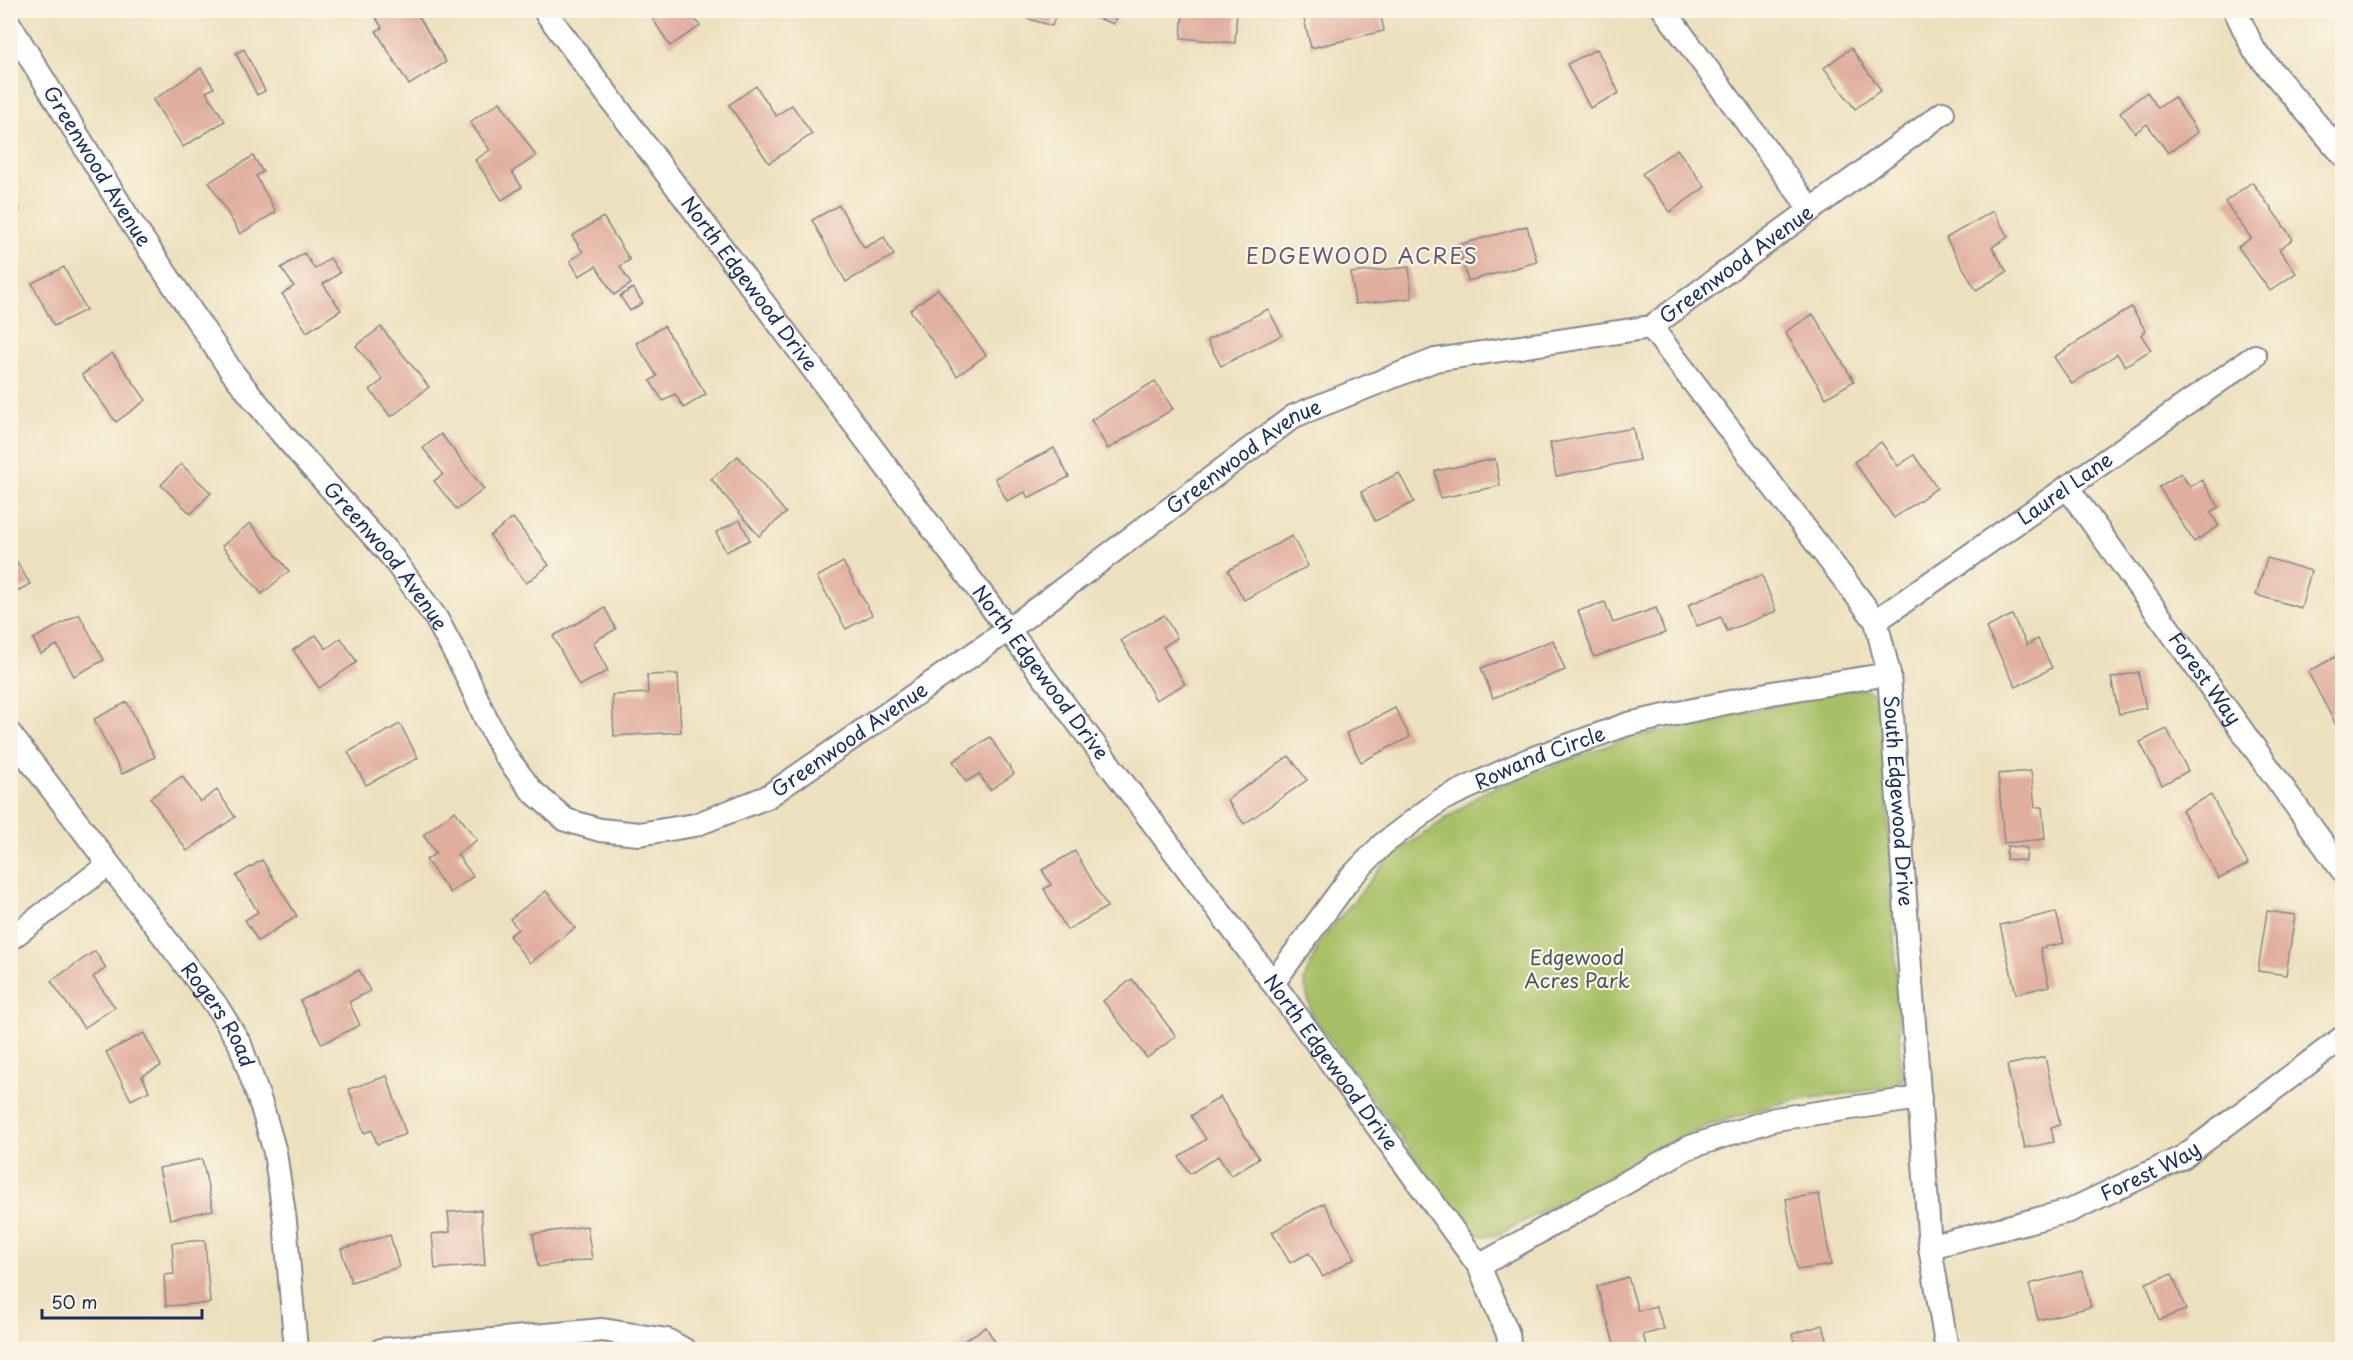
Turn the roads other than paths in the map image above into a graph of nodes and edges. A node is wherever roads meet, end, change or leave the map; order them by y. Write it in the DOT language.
graph roads {
  1 [pos="544,10"];
  2 [pos="1664,10"];
  3 [pos="2235,10"];
  4 [pos="10,25"];
  5 [pos="1943,113"];
  6 [pos="2343,154"];
  7 [pos="1811,210"];
  8 [pos="1651,327"];
  9 [pos="2255,356"];
  10 [pos="2067,487"];
  11 [pos="1876,621"];
  12 [pos="1008,630"];
  13 [pos="1889,674"];
  14 [pos="10,734"];
  15 [pos="108,865"];
  16 [pos="2343,870"];
  17 [pos="10,939"];
  18 [pos="1273,983"];
  19 [pos="2343,1038"];
  20 [pos="1920,1098"];
  21 [pos="1930,1246"];
  22 [pos="1479,1266"];
  23 [pos="296,1350"];
  24 [pos="381,1350"];
  25 [pos="685,1350"];
  26 [pos="1510,1350"];
  27 [pos="1947,1350"];
  1 -- 12 [label="street, North Edgewood Drive"];
  2 -- 7 [label="street"];
  3 -- 6 [label="street"];
  4 -- 12 [label="street, Greenwood Avenue"];
  5 -- 7 [label="street, Greenwood Avenue"];
  7 -- 8 [label="street, Greenwood Avenue"];
  8 -- 11 [label="street, South Edgewood Drive"];
  8 -- 12 [label="street, Greenwood Avenue"];
  9 -- 10 [label="street, Laurel Lane"];
  10 -- 11 [label="street, Laurel Lane"];
  10 -- 16 [label="street, Forest Way"];
  11 -- 13 [label="street, South Edgewood Drive"];
  12 -- 18 [label="street, North Edgewood Drive"];
  13 -- 18 [label="street, Rowand Circle"];
  13 -- 20 [label="street, South Edgewood Drive"];
  14 -- 15 [label="street, Rogers Road"];
  15 -- 17 [label="street"];
  15 -- 23 [label="street, Rogers Road"];
  18 -- 22 [label="street, North Edgewood Drive"];
  19 -- 21 [label="street, Forest Way"];
  20 -- 21 [label="street, South Edgewood Drive"];
  20 -- 22 [label="street"];
  21 -- 27 [label="street, South Edgewood Drive"];
  22 -- 26 [label="street, North Edgewood Drive"];
  24 -- 25 [label="street"];
}
